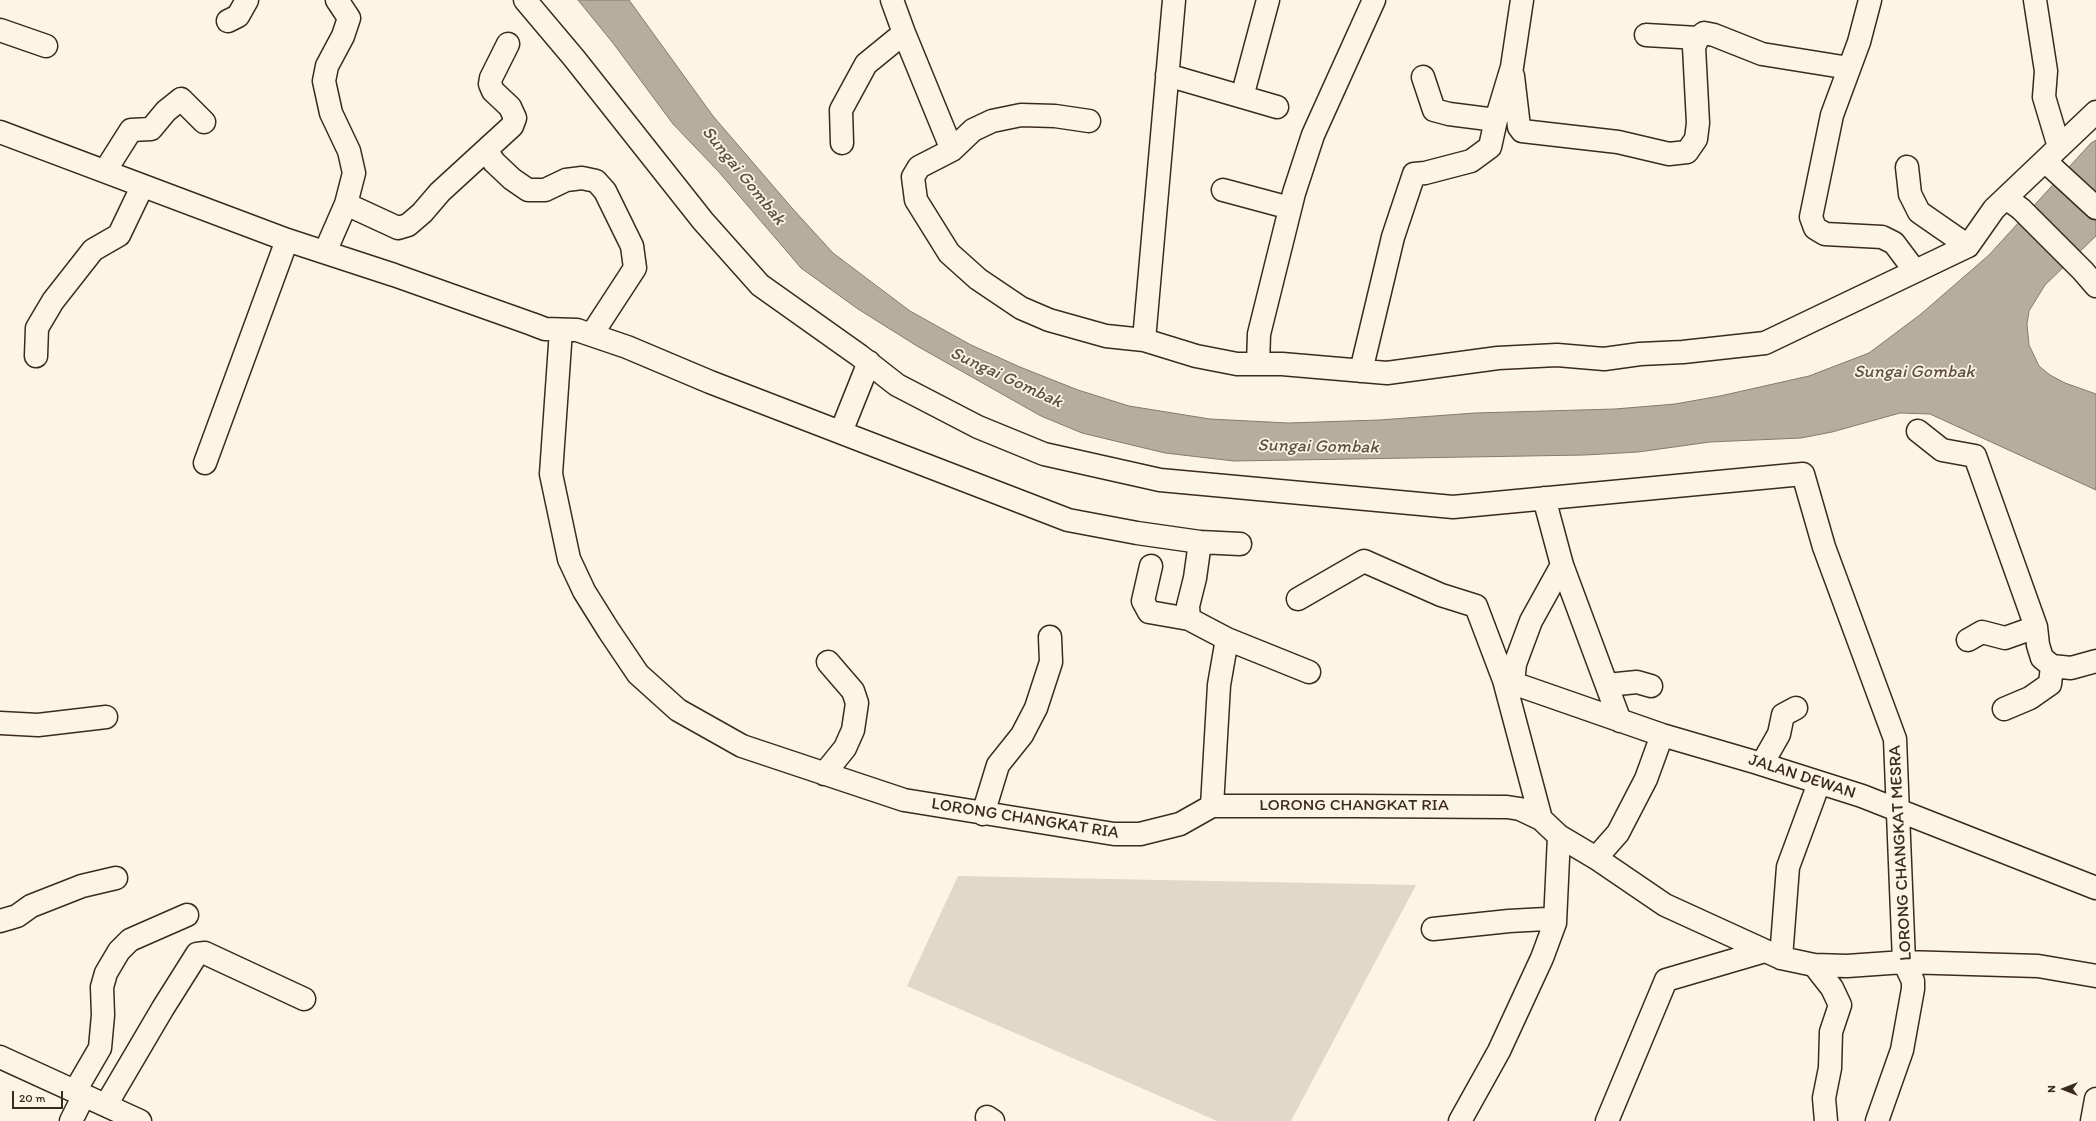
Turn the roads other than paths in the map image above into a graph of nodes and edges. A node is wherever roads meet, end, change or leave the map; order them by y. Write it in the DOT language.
graph roads {
  1 [pos="247,0"];
  2 [pos="337,0"];
  3 [pos="525,0"];
  4 [pos="892,0"];
  5 [pos="1174,0"];
  6 [pos="1268,0"];
  7 [pos="1374,0"];
  8 [pos="1522,0"];
  9 [pos="1870,0"];
  10 [pos="2035,0"];
  11 [pos="228,21"];
  12 [pos="0,30"];
  13 [pos="904,34"];
  14 [pos="1646,36"];
  15 [pos="1698,38"];
  16 [pos="508,44"];
  17 [pos="46,46"];
  18 [pos="1512,67"];
  19 [pos="1849,68"];
  20 [pos="1167,75"];
  21 [pos="1423,77"];
  22 [pos="1242,97"];
  23 [pos="1277,107"];
  24 [pos="2096,112"];
  25 [pos="1496,120"];
  26 [pos="1089,121"];
  27 [pos="204,122"];
  28 [pos="0,132"];
  29 [pos="842,143"];
  30 [pos="486,150"];
  31 [pos="952,150"];
  32 [pos="2053,159"];
  33 [pos="1907,167"];
  34 [pos="105,172"];
  35 [pos="142,187"];
  36 [pos="1223,190"];
  37 [pos="2014,203"];
  38 [pos="346,204"];
  39 [pos="1290,208"];
  40 [pos="2096,208"];
  41 [pos="287,240"];
  42 [pos="1968,246"];
  43 [pos="325,252"];
  44 [pos="1915,271"];
  45 [pos="2092,281"];
  46 [pos="561,330"];
  47 [pos="592,334"];
  48 [pos="1144,340"];
  49 [pos="36,356"];
  50 [pos="869,362"];
  51 [pos="1258,364"];
  52 [pos="1361,371"];
  53 [pos="1918,431"];
  54 [pos="841,432"];
  55 [pos="205,463"];
  56 [pos="1544,498"];
  57 [pos="1200,542"];
  58 [pos="1240,544"];
  59 [pos="1562,565"];
  60 [pos="1151,566"];
  61 [pos="1298,599"];
  62 [pos="1189,619"];
  63 [pos="2036,627"];
  64 [pos="1050,637"];
  65 [pos="1227,639"];
  66 [pos="1968,640"];
  67 [pos="2096,661"];
  68 [pos="828,662"];
  69 [pos="2052,666"];
  70 [pos="1309,672"];
  71 [pos="1508,682"];
  72 [pos="1607,686"];
  73 [pos="1651,686"];
  74 [pos="1796,708"];
  75 [pos="2004,709"];
  76 [pos="106,717"];
  77 [pos="1620,721"];
  78 [pos="0,723"];
  79 [pos="1662,735"];
  80 [pos="1762,764"];
  81 [pos="824,774"];
  82 [pos="1819,783"];
  83 [pos="1212,806"];
  84 [pos="1899,810"];
  85 [pos="983,814"];
  86 [pos="1541,819"];
  87 [pos="1559,836"];
  88 [pos="1596,858"];
  89 [pos="116,878"];
  90 [pos="2096,888"];
  91 [pos="187,915"];
  92 [pos="0,921"];
  93 [pos="1555,923"];
  94 [pos="1433,929"];
  95 [pos="1773,954"];
  96 [pos="1904,962"];
  97 [pos="1814,964"];
  98 [pos="2096,976"];
  99 [pos="304,999"];
  100 [pos="2,1064"];
  101 [pos="79,1093"];
  102 [pos="2096,1099"];
  103 [pos="106,1105"];
  104 [pos="71,1121"];
  105 [pos="140,1121"];
  106 [pos="1460,1121"];
  107 [pos="1607,1121"];
  108 [pos="1826,1121"];
  109 [pos="1877,1121"];
  110 [pos="2092,1121"];
  1 -- 11 [label="street"];
  2 -- 38 [label="street"];
  3 -- 50 [label="street"];
  4 -- 13 [label="street"];
  5 -- 20 [label="street"];
  6 -- 22 [label="street"];
  7 -- 39 [label="street"];
  8 -- 18 [label="street"];
  9 -- 19 [label="street"];
  10 -- 32 [label="street"];
  12 -- 17 [label="street"];
  13 -- 29 [label="street"];
  13 -- 31 [label="street"];
  14 -- 15 [label="street"];
  15 -- 18 [label="street"];
  15 -- 19 [label="street"];
  16 -- 30 [label="street"];
  18 -- 25 [label="street"];
  19 -- 44 [label="street"];
  20 -- 22 [label="street"];
  20 -- 48 [label="street"];
  21 -- 25 [label="street"];
  22 -- 23 [label="street"];
  24 -- 32 [label="street"];
  25 -- 52 [label="street"];
  26 -- 31 [label="street"];
  27 -- 34 [label="street"];
  28 -- 34 [label="street"];
  30 -- 38 [label="street"];
  30 -- 47 [label="street"];
  31 -- 48 [label="street"];
  32 -- 37 [label="street"];
  32 -- 40 [label="street"];
  33 -- 42 [label="street"];
  34 -- 35 [label="street"];
  35 -- 41 [label="street"];
  35 -- 49 [label="street"];
  36 -- 39 [label="street"];
  37 -- 42 [label="street"];
  37 -- 45 [label="street"];
  38 -- 43 [label="street"];
  39 -- 51 [label="street"];
  41 -- 43 [label="street"];
  41 -- 55 [label="street"];
  42 -- 44 [label="street"];
  43 -- 46 [label="street"];
  44 -- 52 [label="street"];
  46 -- 47 [label="street"];
  46 -- 81 [label="street, LORONG CHANGKAT RIA"];
  47 -- 54 [label="street"];
  48 -- 51 [label="street"];
  50 -- 54 [label="street"];
  50 -- 56 [label="street"];
  51 -- 52 [label="street"];
  53 -- 63 [label="street"];
  54 -- 57 [label="street"];
  56 -- 59 [label="street"];
  56 -- 84 [label="street, LORONG CHANGKAT MESRA"];
  57 -- 58 [label="street"];
  57 -- 62 [label="street"];
  59 -- 71 [label="street"];
  59 -- 72 [label="street"];
  60 -- 62 [label="street"];
  61 -- 71 [label="street"];
  62 -- 65 [label="street"];
  63 -- 66 [label="street"];
  63 -- 69 [label="street"];
  64 -- 85 [label="street"];
  65 -- 70 [label="street"];
  65 -- 83 [label="street"];
  67 -- 69 [label="street"];
  68 -- 81 [label="street"];
  69 -- 75 [label="street"];
  71 -- 77 [label="street, JALAN DEWAN"];
  71 -- 86 [label="street"];
  72 -- 73 [label="street"];
  72 -- 77 [label="street"];
  74 -- 80 [label="street"];
  76 -- 78 [label="street"];
  77 -- 79 [label="street, JALAN DEWAN"];
  79 -- 80 [label="street, JALAN DEWAN"];
  79 -- 88 [label="street"];
  80 -- 82 [label="street, JALAN DEWAN"];
  81 -- 85 [label="street, LORONG CHANGKAT RIA"];
  82 -- 84 [label="street, JALAN DEWAN"];
  82 -- 95 [label="street"];
  83 -- 85 [label="street, LORONG CHANGKAT RIA"];
  83 -- 86 [label="street, LORONG CHANGKAT RIA"];
  84 -- 90 [label="street, JALAN DEWAN"];
  84 -- 96 [label="street, LORONG CHANGKAT MESRA"];
  86 -- 87 [label="street, LORONG CHANGKAT RIA"];
  87 -- 88 [label="street, LORONG CHANGKAT RIA"];
  87 -- 93 [label="street"];
  88 -- 95 [label="street, LORONG CHANGKAT RIA"];
  89 -- 92 [label="street"];
  91 -- 101 [label="street"];
  93 -- 94 [label="street"];
  93 -- 106 [label="street"];
  95 -- 97 [label="street, LORONG CHANGKAT RIA"];
  95 -- 107 [label="street, LORONG CHANGKAT RIA"];
  96 -- 97 [label="street, LORONG CHANGKAT RIA"];
  96 -- 98 [label="street, LORONG CHANGKAT RIA"];
  96 -- 109 [label="street, LORONG CHANGKAT MESRA"];
  97 -- 108 [label="street"];
  99 -- 103 [label="street"];
  100 -- 101 [label="street"];
  101 -- 103 [label="street"];
  101 -- 104 [label="street"];
  102 -- 110 [label="street"];
  103 -- 105 [label="street"];
}
